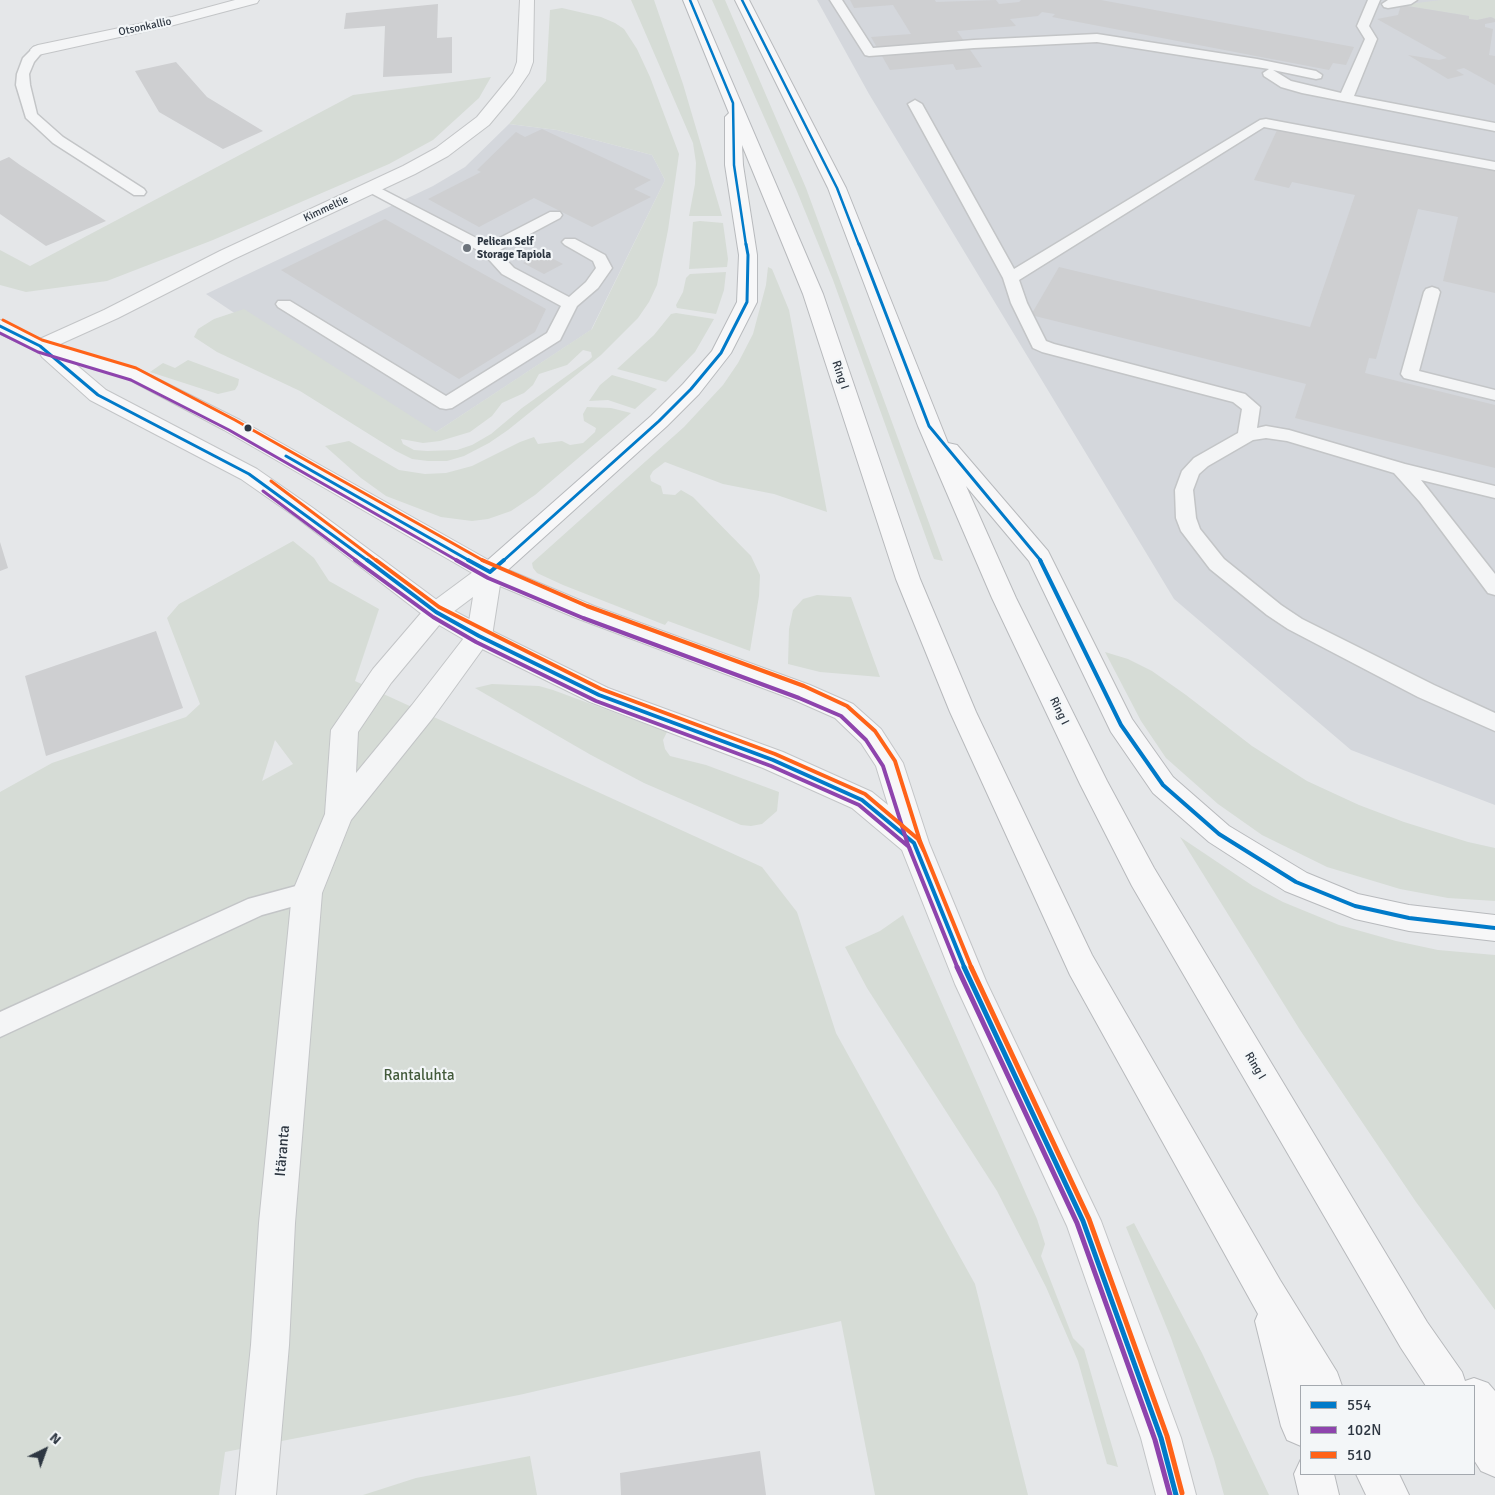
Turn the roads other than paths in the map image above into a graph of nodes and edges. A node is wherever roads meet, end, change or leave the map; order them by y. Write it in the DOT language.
graph roads {
  1 [pos="252,0"];
  2 [pos="527,0"];
  3 [pos="690,0"];
  4 [pos="742,0"];
  5 [pos="836,0"];
  6 [pos="1374,0"];
  7 [pos="1411,0"];
  8 [pos="1388,4"];
  9 [pos="38,50"];
  10 [pos="1258,63"];
  11 [pos="1316,75"];
  12 [pos="1346,98"];
  13 [pos="733,103"];
  14 [pos="915,104"];
  15 [pos="1495,127"];
  16 [pos="1495,166"];
  17 [pos="372,188"];
  18 [pos="139,192"];
  19 [pos="555,215"];
  20 [pos="570,242"];
  21 [pos="488,250"];
  22 [pos="1011,278"];
  23 [pos="1432,292"];
  24 [pos="284,304"];
  25 [pos="570,304"];
  26 [pos="0,326"];
  27 [pos="40,346"];
  28 [pos="1495,395"];
  29 [pos="929,426"];
  30 [pos="1247,436"];
  31 [pos="1402,468"];
  32 [pos="1495,492"];
  33 [pos="490,572"];
  34 [pos="1495,588"];
  35 [pos="436,612"];
  36 [pos="479,636"];
  37 [pos="1495,723"];
  38 [pos="339,814"];
  39 [pos="914,843"];
  40 [pos="306,893"];
  41 [pos="1495,928"];
  42 [pos="0,1025"];
  43 [pos="1267,1293"];
  44 [pos="1414,1335"];
  45 [pos="1322,1385"];
  46 [pos="1447,1385"];
  47 [pos="1463,1385"];
  48 [pos="1475,1398"];
  49 [pos="1495,1419"];
  50 [pos="1300,1422"];
  51 [pos="1475,1427"];
  52 [pos="1495,1458"];
  53 [pos="1314,1475"];
  54 [pos="1377,1475"];
  55 [pos="256,1495"];
  56 [pos="1176,1495"];
  57 [pos="1320,1495"];
  58 [pos="1389,1495"];
  1 -- 9 [label="street, Otsonkallio"];
  2 -- 17 [label="street, Kimmeltie"];
  3 -- 13 [label="main road, Ring I"];
  4 -- 29 [label="main road, Ring I"];
  5 -- 10 [label="lane"];
  6 -- 12 [label="lane"];
  7 -- 8 [label="lane"];
  9 -- 18 [label="lane"];
  10 -- 11 [label="lane"];
  10 -- 12 [label="lane"];
  12 -- 15 [label="lane"];
  13 -- 33 [label="main road"];
  13 -- 43 [label="main road, Ring I"];
  14 -- 22 [label="lane"];
  16 -- 22 [label="lane"];
  17 -- 21 [label="lane"];
  17 -- 27 [label="street, Kimmeltie"];
  19 -- 21 [label="lane"];
  20 -- 25 [label="lane"];
  21 -- 25 [label="lane"];
  22 -- 30 [label="lane"];
  23 -- 28 [label="lane"];
  24 -- 25 [label="lane"];
  26 -- 27 [label="main road"];
  27 -- 33 [label="main road"];
  27 -- 35 [label="main road"];
  29 -- 41 [label="main road"];
  29 -- 44 [label="main road, Ring I"];
  30 -- 31 [label="lane"];
  30 -- 37 [label="lane"];
  31 -- 32 [label="lane"];
  31 -- 34 [label="lane"];
  33 -- 35 [label="street, Itäranta"];
  33 -- 36 [label="street, Itäranta"];
  33 -- 39 [label="main road"];
  35 -- 36 [label="main road"];
  35 -- 38 [label="street, Itäranta"];
  36 -- 38 [label="street, Itäranta"];
  36 -- 39 [label="main road"];
  38 -- 40 [label="street, Itäranta"];
  39 -- 56 [label="main road"];
  40 -- 42 [label="lane"];
  40 -- 55 [label="street, Itäranta"];
  43 -- 45 [label="main road, Ring I"];
  43 -- 50 [label="main road"];
  44 -- 46 [label="main road, Ring I"];
  44 -- 47 [label="main road"];
  48 -- 49 [label="main road"];
  51 -- 52 [label="main road"];
  53 -- 57 [label="main road"];
  54 -- 58 [label="main road"];
}
